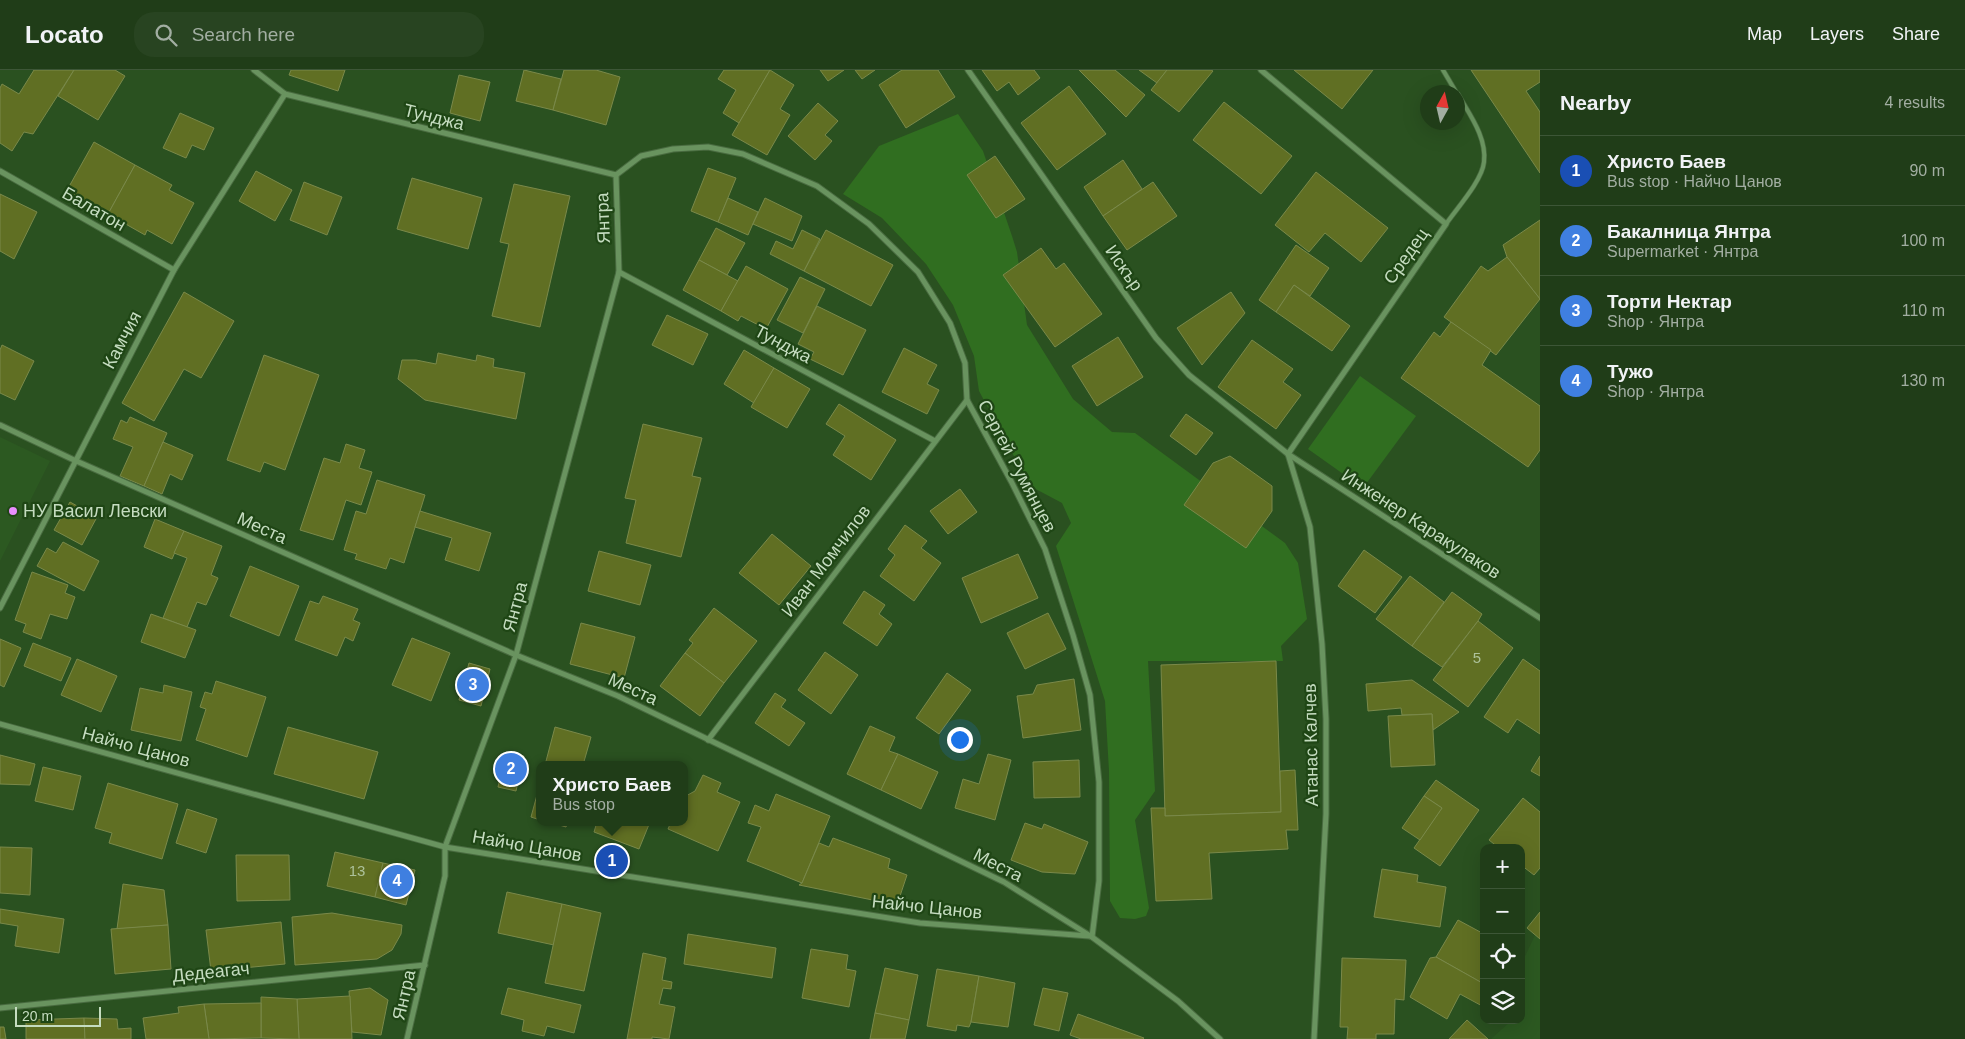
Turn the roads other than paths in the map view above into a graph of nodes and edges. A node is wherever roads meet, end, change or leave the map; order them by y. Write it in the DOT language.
graph roads {
  1 [pos="254,70"];
  2 [pos="968,70"];
  3 [pos="1261,70"];
  4 [pos="1443,70"];
  5 [pos="1452,85"];
  6 [pos="285,94"];
  7 [pos="1465,107"];
  8 [pos="0,171"];
  9 [pos="616,175"];
  10 [pos="1446,224"];
  11 [pos="174,270"];
  12 [pos="619,272"];
  13 [pos="966,400"];
  14 [pos="0,425"];
  15 [pos="935,441"];
  16 [pos="1288,454"];
  17 [pos="74,460"];
  18 [pos="0,608"];
  19 [pos="1540,618"];
  20 [pos="516,655"];
  21 [pos="0,724"];
  22 [pos="708,740"];
  23 [pos="445,847"];
  24 [pos="1092,936"];
  25 [pos="425,965"];
  26 [pos="0,1008"];
  27 [pos="407,1039"];
  28 [pos="1220,1039"];
  29 [pos="1314,1039"];
  1 -- 6 [label="street, Тунджа"];
  2 -- 16 [label="street, Искър"];
  3 -- 10 [label="street, Средец"];
  4 -- 5 [label="lane"];
  6 -- 9 [label="street, Тунджа"];
  6 -- 11 [label="street, Камчия"];
  7 -- 10 [label="lane"];
  8 -- 11 [label="street, Балатон"];
  9 -- 12 [label="street, Янтра"];
  9 -- 13 [label="street, Сергей Румянцев"];
  10 -- 16 [label="street, Средец"];
  11 -- 17 [label="street, Камчия"];
  12 -- 15 [label="street, Тунджа"];
  12 -- 20 [label="street, Янтра"];
  13 -- 15 [label="street, Иван Момчилов"];
  13 -- 24 [label="street, Сергей Румянцев"];
  14 -- 17 [label="street, Места"];
  15 -- 22 [label="street, Иван Момчилов"];
  16 -- 19 [label="street, Инженер Каракулаков"];
  16 -- 29 [label="street, Атанас Калчев"];
  17 -- 18 [label="street, Камчия"];
  17 -- 20 [label="street, Места"];
  20 -- 22 [label="street, Места"];
  20 -- 23 [label="street, Янтра"];
  21 -- 23 [label="street, Найчо Цанов"];
  22 -- 24 [label="street, Места"];
  23 -- 24 [label="street, Найчо Цанов"];
  23 -- 25 [label="street, Янтра"];
  24 -- 28 [label="street, Места"];
  25 -- 26 [label="street, Дедеагач"];
  25 -- 27 [label="street, Янтра"];
}
